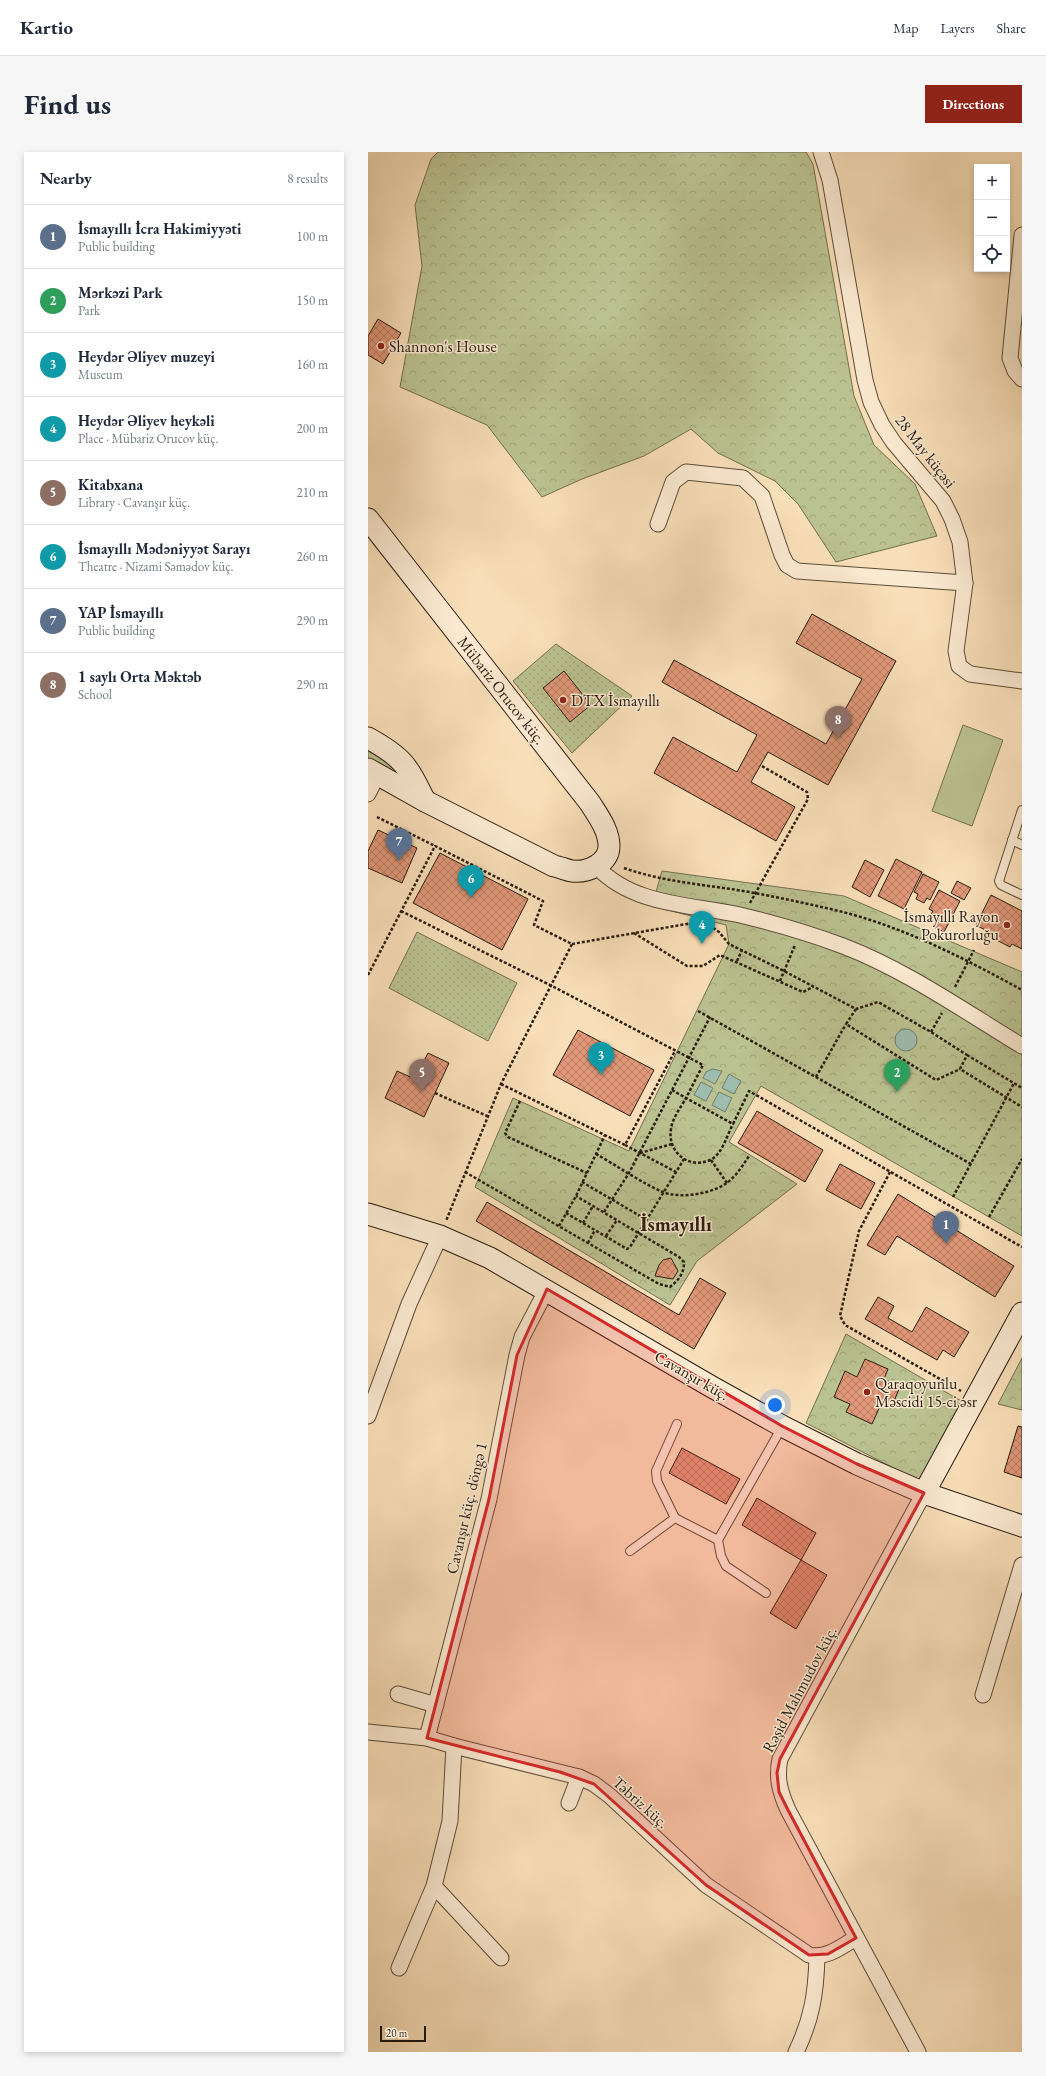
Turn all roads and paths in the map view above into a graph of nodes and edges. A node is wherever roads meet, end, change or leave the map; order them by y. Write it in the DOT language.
graph roads {
  1 [pos="824,154"];
  2 [pos="1022,235"];
  3 [pos="1022,379"];
  4 [pos="368,519"];
  5 [pos="658,524"];
  6 [pos="964,582"];
  7 [pos="1022,681"];
  8 [pos="368,738"];
  9 [pos="760,765"];
  10 [pos="373,771"];
  11 [pos="368,794"];
  12 [pos="425,801"];
  13 [pos="1022,810"];
  14 [pos="377,817"];
  15 [pos="1012,840"];
  16 [pos="1022,845"];
  17 [pos="435,846"];
  18 [pos="600,863"];
  19 [pos="756,893"];
  20 [pos="1022,895"];
  21 [pos="400,911"];
  22 [pos="744,916"];
  23 [pos="697,924"];
  24 [pos="702,924"];
  25 [pos="634,932"];
  26 [pos="801,932"];
  27 [pos="572,944"];
  28 [pos="742,950"];
  29 [pos="737,961"];
  30 [pos="784,971"];
  31 [pos="368,975"];
  32 [pos="780,981"];
  33 [pos="552,986"];
  34 [pos="813,987"];
  35 [pos="1022,990"];
  36 [pos="856,1009"];
  37 [pos="698,1010"];
  38 [pos="710,1017"];
  39 [pos="846,1024"];
  40 [pos="1022,1046"];
  41 [pos="675,1051"];
  42 [pos="967,1055"];
  43 [pos="688,1058"];
  44 [pos="960,1069"];
  45 [pos="816,1077"];
  46 [pos="1014,1083"];
  47 [pos="501,1084"];
  48 [pos="1022,1088"];
  49 [pos="672,1090"];
  50 [pos="435,1093"];
  51 [pos="686,1098"];
  52 [pos="1006,1098"];
  53 [pos="520,1101"];
  54 [pos="1022,1107"];
  55 [pos="487,1116"];
  56 [pos="733,1124"];
  57 [pos="605,1135"];
  58 [pos="672,1144"];
  59 [pos="625,1145"];
  60 [pos="640,1153"];
  61 [pos="596,1154"];
  62 [pos="749,1156"];
  63 [pos="684,1159"];
  64 [pos="1022,1159"];
  65 [pos="710,1160"];
  66 [pos="971,1164"];
  67 [pos="465,1172"];
  68 [pos="676,1172"];
  69 [pos="890,1172"];
  70 [pos="587,1173"];
  71 [pos="629,1173"];
  72 [pos="582,1182"];
  73 [pos="727,1183"];
  74 [pos="663,1192"];
  75 [pos="576,1196"];
  76 [pos="953,1197"];
  77 [pos="613,1199"];
  78 [pos="593,1206"];
  79 [pos="604,1212"];
  80 [pos="566,1213"];
  81 [pos="368,1214"];
  82 [pos="989,1218"];
  83 [pos="617,1220"];
  84 [pos="647,1220"];
  85 [pos="584,1223"];
  86 [pos="559,1226"];
  87 [pos="595,1230"];
  88 [pos="639,1233"];
  89 [pos="440,1236"];
  90 [pos="606,1236"];
  91 [pos="588,1243"];
  92 [pos="1022,1247"];
  93 [pos="547,1289"];
  94 [pos="1022,1313"];
  95 [pos="975,1399"];
  96 [pos="368,1416"];
  97 [pos="677,1424"];
  98 [pos="782,1426"];
  99 [pos="924,1493"];
  100 [pos="675,1518"];
  101 [pos="1022,1526"];
  102 [pos="718,1540"];
  103 [pos="630,1551"];
  104 [pos="1022,1565"];
  105 [pos="766,1593"];
  106 [pos="398,1694"];
  107 [pos="983,1695"];
  108 [pos="436,1705"];
  109 [pos="368,1732"];
  110 [pos="427,1738"];
  111 [pos="454,1746"];
  112 [pos="579,1777"];
  113 [pos="569,1804"];
  114 [pos="434,1886"];
  115 [pos="856,1938"];
  116 [pos="817,1956"];
  117 [pos="501,1958"];
  118 [pos="399,1968"];
  119 [pos="796,2052"];
  120 [pos="918,2052"];
  1 -- 6 [label="street, 28 May küçəsi"];
  2 -- 3 [label="street"];
  4 -- 18 [label="main road, Mübariz Orucov küç."];
  5 -- 6 [label="street"];
  6 -- 7 [label="street, 28 May küçəsi"];
  8 -- 12 [label="main road"];
  9 -- 19 [label="path"];
  10 -- 11 [label="street"];
  10 -- 12 [label="main road"];
  12 -- 18 [label="main road"];
  13 -- 15 [label="lane"];
  14 -- 17 [label="path"];
  15 -- 16 [label="lane"];
  15 -- 20 [label="lane"];
  17 -- 21 [label="path"];
  17 -- 27 [label="path"];
  18 -- 19 [label="path"];
  18 -- 22 [label="street"];
  19 -- 22 [label="path"];
  19 -- 35 [label="path"];
  21 -- 31 [label="path"];
  21 -- 33 [label="path"];
  22 -- 26 [label="street"];
  23 -- 25 [label="path"];
  24 -- 28 [label="path"];
  25 -- 27 [label="path"];
  25 -- 29 [label="path"];
  26 -- 30 [label="path"];
  26 -- 40 [label="street"];
  27 -- 33 [label="path"];
  28 -- 29 [label="path"];
  28 -- 30 [label="path"];
  29 -- 32 [label="path"];
  30 -- 32 [label="path"];
  30 -- 34 [label="path"];
  32 -- 34 [label="path"];
  33 -- 41 [label="path"];
  33 -- 47 [label="path"];
  34 -- 36 [label="path"];
  36 -- 39 [label="path"];
  36 -- 42 [label="path"];
  37 -- 38 [label="path"];
  38 -- 43 [label="path"];
  38 -- 45 [label="path"];
  39 -- 44 [label="path"];
  39 -- 45 [label="path"];
  41 -- 43 [label="path"];
  41 -- 59 [label="path"];
  42 -- 44 [label="path"];
  42 -- 46 [label="path"];
  43 -- 49 [label="path"];
  43 -- 51 [label="path"];
  44 -- 52 [label="path"];
  45 -- 66 [label="path"];
  46 -- 48 [label="path"];
  46 -- 52 [label="path"];
  47 -- 55 [label="path"];
  47 -- 57 [label="path"];
  49 -- 51 [label="path"];
  49 -- 60 [label="path"];
  50 -- 55 [label="path"];
  51 -- 56 [label="path"];
  51 -- 58 [label="path"];
  52 -- 54 [label="path"];
  52 -- 66 [label="path"];
  53 -- 70 [label="path"];
  55 -- 67 [label="path"];
  56 -- 65 [label="path"];
  56 -- 69 [label="path"];
  57 -- 59 [label="path"];
  57 -- 61 [label="path"];
  58 -- 60 [label="path"];
  58 -- 63 [label="path"];
  59 -- 60 [label="path"];
  60 -- 68 [label="path"];
  60 -- 71 [label="path"];
  61 -- 70 [label="path"];
  61 -- 71 [label="path"];
  62 -- 73 [label="path"];
  63 -- 65 [label="path"];
  63 -- 68 [label="path"];
  64 -- 82 [label="path"];
  65 -- 73 [label="path"];
  66 -- 76 [label="path"];
  67 -- 86 [label="path"];
  67 -- 89 [label="path"];
  68 -- 74 [label="path"];
  69 -- 92 [label="path"];
  69 -- 95 [label="path"];
  70 -- 72 [label="path"];
  71 -- 74 [label="path"];
  71 -- 77 [label="path"];
  72 -- 75 [label="path"];
  72 -- 77 [label="path"];
  73 -- 74 [label="path"];
  74 -- 84 [label="path"];
  75 -- 78 [label="path"];
  75 -- 80 [label="path"];
  77 -- 79 [label="path"];
  77 -- 84 [label="path"];
  78 -- 79 [label="path"];
  78 -- 85 [label="path"];
  79 -- 83 [label="path"];
  80 -- 85 [label="path"];
  80 -- 86 [label="path"];
  81 -- 89 [label="main road, Cavanşır küç."];
  83 -- 88 [label="path"];
  83 -- 90 [label="path"];
  84 -- 88 [label="path"];
  85 -- 87 [label="path"];
  86 -- 91 [label="path"];
  87 -- 90 [label="path"];
  87 -- 91 [label="path"];
  88 -- 90 [label="path"];
  88 -- 91 [label="path"];
  89 -- 93 [label="main road, Cavanşır küç."];
  89 -- 96 [label="street"];
  93 -- 98 [label="main road, Cavanşır küç."];
  93 -- 108 [label="street, Cavanşır küç. döngə 1"];
  94 -- 95 [label="main road"];
  95 -- 99 [label="main road"];
  97 -- 100 [label="lane"];
  98 -- 99 [label="main road, Cavanşır küç."];
  98 -- 102 [label="lane"];
  99 -- 101 [label="main road, Cavanşır küç."];
  99 -- 115 [label="street, Rəşid Mahmudov küç."];
  100 -- 102 [label="lane"];
  100 -- 103 [label="lane"];
  102 -- 105 [label="lane"];
  104 -- 107 [label="street"];
  106 -- 108 [label="street"];
  108 -- 110 [label="street, Cavanşır küç. döngə 1"];
  109 -- 110 [label="street, Təbriz küç."];
  110 -- 111 [label="street, Təbriz küç."];
  111 -- 112 [label="street, Təbriz küç."];
  111 -- 114 [label="street"];
  112 -- 113 [label="street"];
  112 -- 116 [label="street, Təbriz küç."];
  114 -- 117 [label="street"];
  114 -- 118 [label="street"];
  115 -- 116 [label="street"];
  115 -- 120 [label="street, Rəşid Mahmudov küç."];
  116 -- 119 [label="street"];
}
